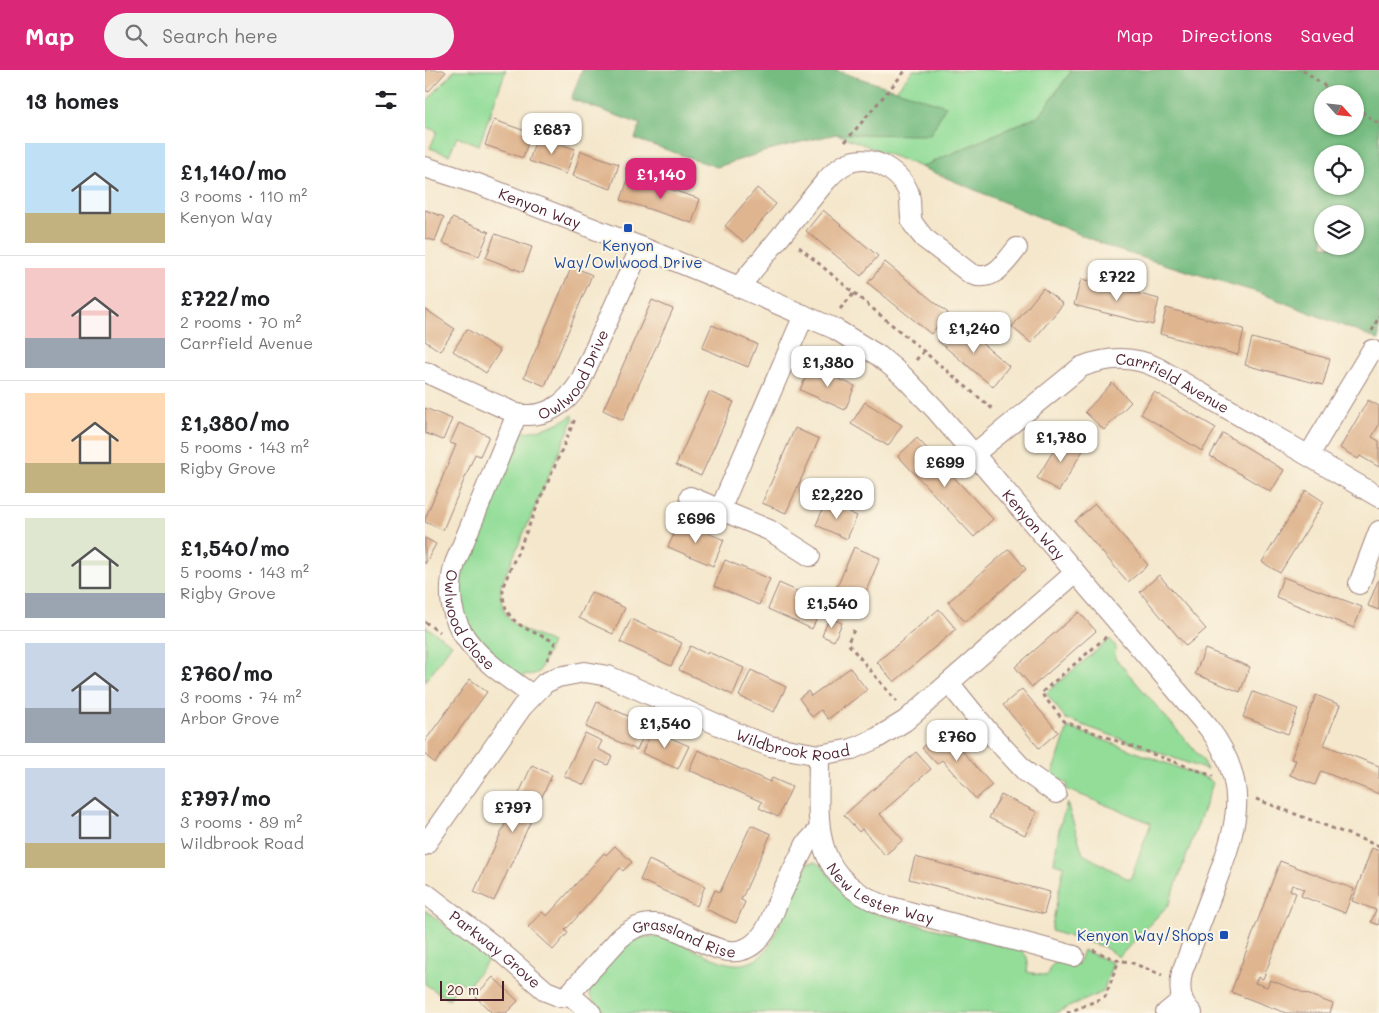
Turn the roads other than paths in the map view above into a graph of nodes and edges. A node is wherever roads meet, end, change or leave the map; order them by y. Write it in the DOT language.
graph roads {
  1 [pos="425,167"];
  2 [pos="641,246"];
  3 [pos="1017,248"];
  4 [pos="739,286"];
  5 [pos="804,314"];
  6 [pos="1372,360"];
  7 [pos="425,372"];
  8 [pos="517,414"];
  9 [pos="974,454"];
  10 [pos="1309,455"];
  11 [pos="690,497"];
  12 [pos="1379,497"];
  13 [pos="720,510"];
  14 [pos="1379,531"];
  15 [pos="810,556"];
  16 [pos="1075,573"];
  17 [pos="1359,584"];
  18 [pos="949,683"];
  19 [pos="539,689"];
  20 [pos="819,755"];
  21 [pos="1056,793"];
  22 [pos="819,830"];
  23 [pos="425,845"];
  24 [pos="425,893"];
  25 [pos="1074,956"];
  26 [pos="569,994"];
  27 [pos="1185,998"];
  28 [pos="591,1013"];
  29 [pos="1165,1013"];
  1 -- 2 [label="street, Kenyon Way"];
  2 -- 4 [label="street, Kenyon Way"];
  2 -- 8 [label="street, Owlwood Drive"];
  3 -- 4 [label="street"];
  4 -- 5 [label="street, Kenyon Way"];
  5 -- 9 [label="street, Kenyon Way"];
  5 -- 13 [label="street"];
  6 -- 10 [label="street"];
  7 -- 8 [label="street, Owlwood Drive"];
  8 -- 19 [label="street, Owlwood Close"];
  9 -- 10 [label="street, Carrfield Avenue"];
  9 -- 16 [label="street, Kenyon Way"];
  10 -- 12 [label="street, Carrfield Avenue"];
  11 -- 13 [label="street"];
  13 -- 15 [label="street"];
  14 -- 17 [label="street"];
  16 -- 18 [label="street, Wildbrook Road"];
  16 -- 27 [label="street, Kenyon Way"];
  18 -- 20 [label="street, Wildbrook Road"];
  18 -- 21 [label="street"];
  19 -- 20 [label="street, Wildbrook Road"];
  19 -- 23 [label="street"];
  20 -- 22 [label="street, New Lester Way"];
  22 -- 25 [label="street, New Lester Way"];
  22 -- 26 [label="street, Grassland Rise"];
  24 -- 26 [label="street, Parkway Grove"];
  26 -- 28 [label="street"];
  27 -- 29 [label="street"];
}
